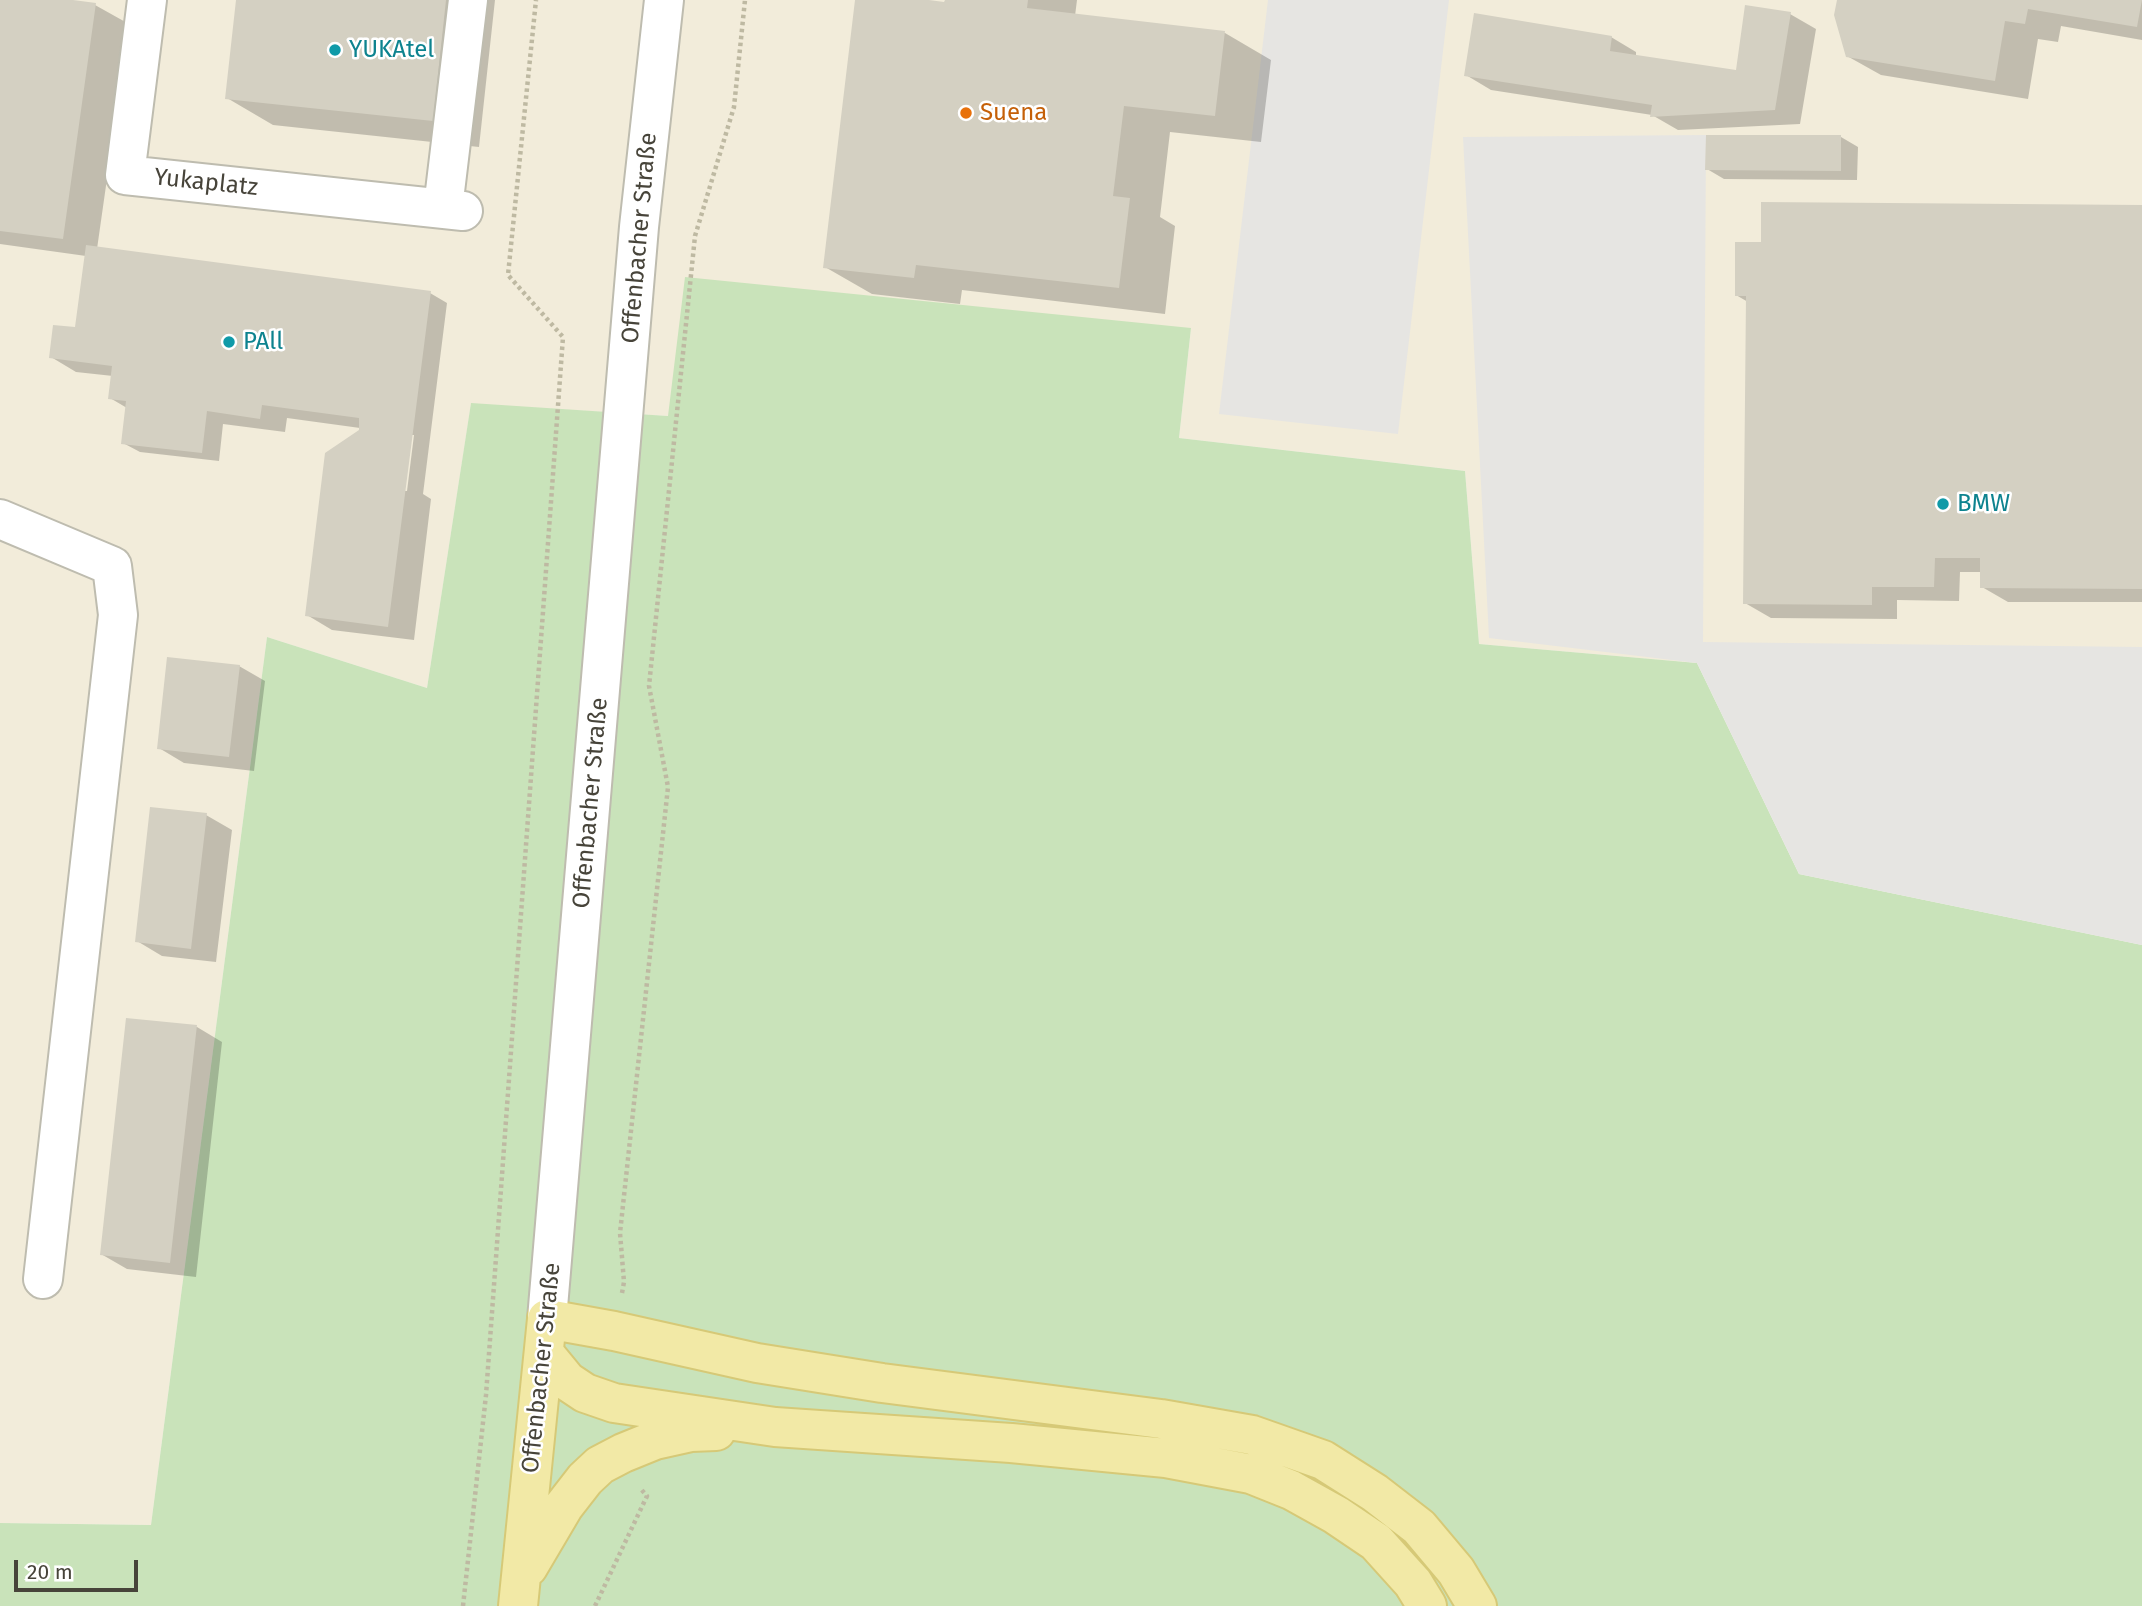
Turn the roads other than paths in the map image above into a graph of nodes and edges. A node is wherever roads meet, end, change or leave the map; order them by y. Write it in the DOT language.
graph roads {
  1 [pos="147,0"];
  2 [pos="468,0"];
  3 [pos="664,0"];
  4 [pos="0,519"];
  5 [pos="43,1279"];
  6 [pos="547,1323"];
  7 [pos="775,1427"];
  8 [pos="520,1592"];
  9 [pos="1427,1606"];
  10 [pos="1477,1606"];
  1 -- 2 [label="street, Yukaplatz"];
  3 -- 6 [label="street, Offenbacher Straße"];
  4 -- 5 [label="street"];
  6 -- 7 [label="main road"];
  6 -- 8 [label="main road, Offenbacher Straße"];
  6 -- 10 [label="main road"];
  7 -- 8 [label="main road"];
  7 -- 9 [label="main road"];
}
